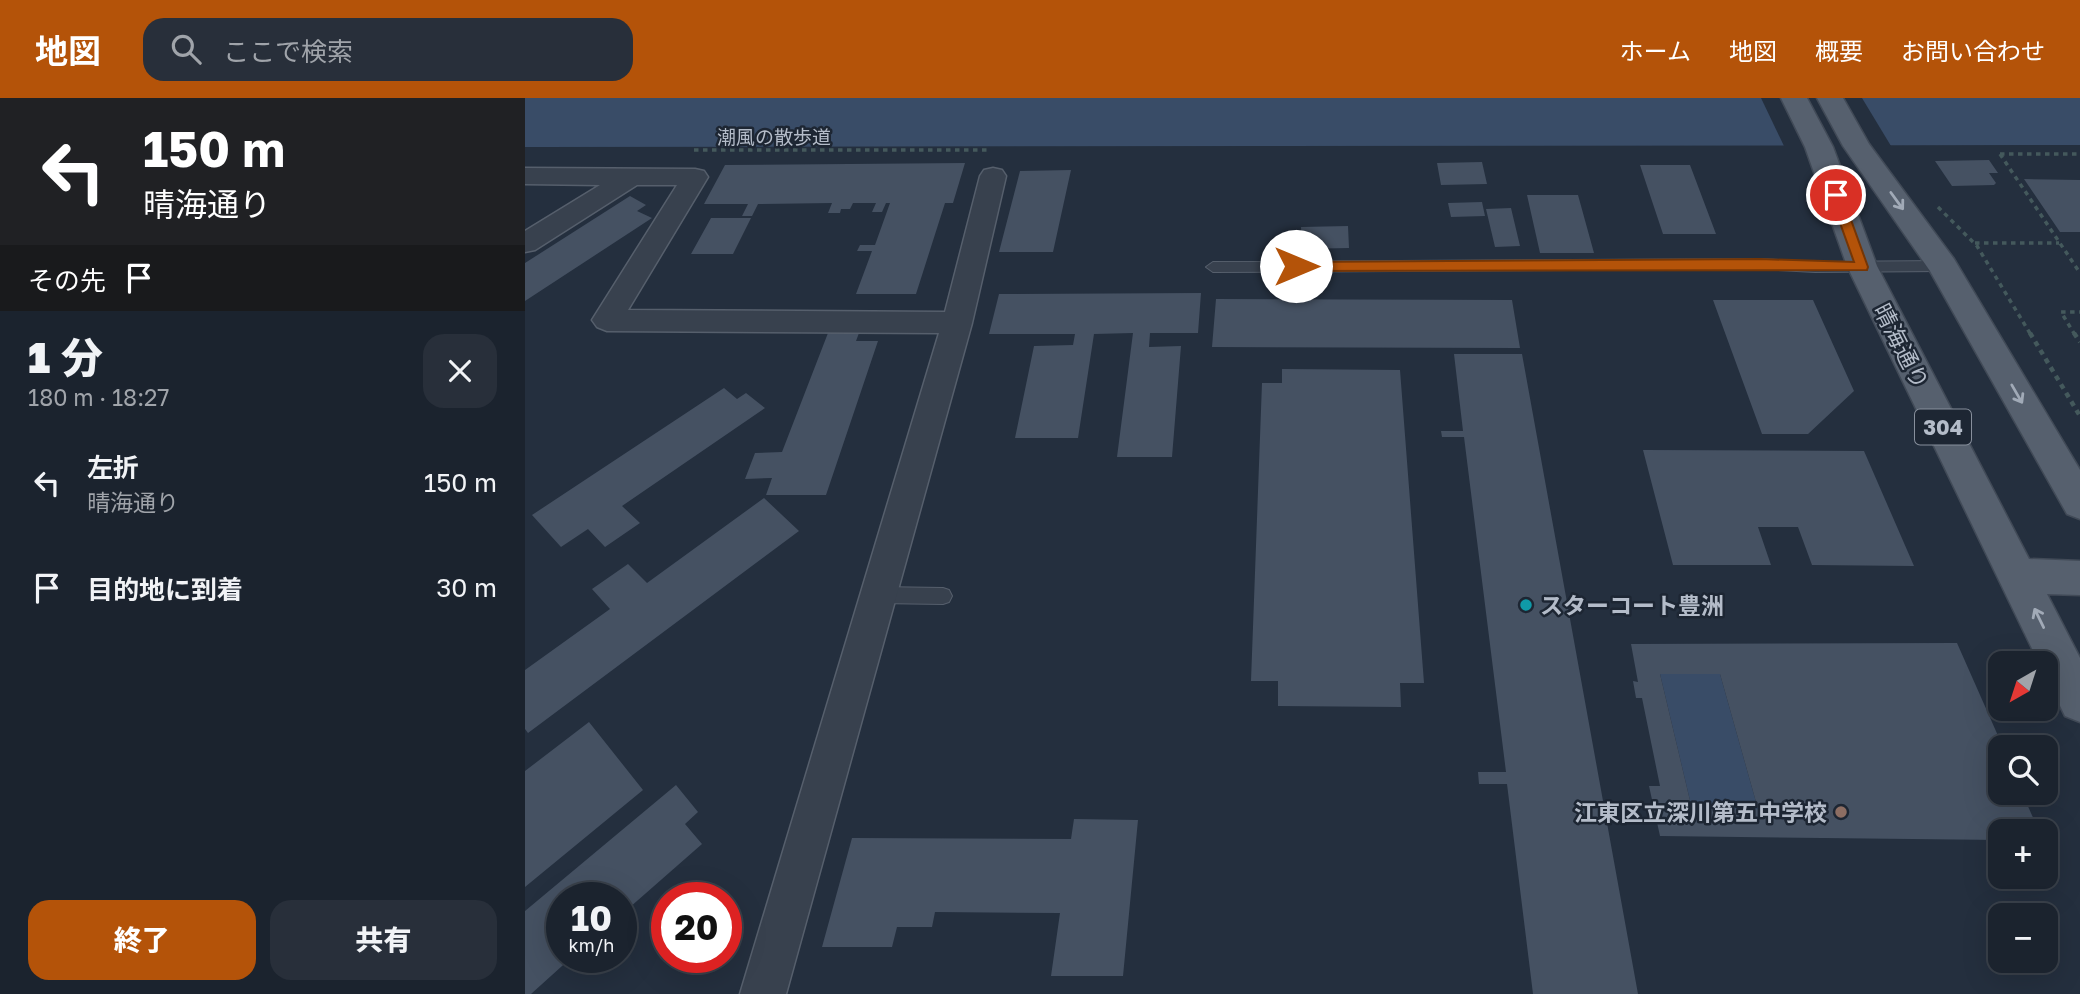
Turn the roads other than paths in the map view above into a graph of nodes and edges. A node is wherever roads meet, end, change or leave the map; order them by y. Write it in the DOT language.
graph roads {
  1 [pos="1794,98"];
  2 [pos="1830,98"];
  3 [pos="525,176"];
  4 [pos="633,176"];
  5 [pos="993,176"];
  6 [pos="525,243"];
  7 [pos="1943,266"];
  8 [pos="1213,267"];
  9 [pos="1862,267"];
  10 [pos="957,323"];
  11 [pos="2080,503"];
  12 [pos="2018,576"];
  13 [pos="2080,578"];
  14 [pos="878,595"];
  15 [pos="943,596"];
  16 [pos="2080,702"];
  17 [pos="763,994"];
  1 -- 9 [label="main road, 晴海通り / 304"];
  2 -- 7 [label="main road, one-way"];
  3 -- 4 [label="street"];
  4 -- 6 [label="street"];
  4 -- 10 [label="street"];
  5 -- 10 [label="street"];
  7 -- 9 [label="lane"];
  7 -- 11 [label="main road, one-way"];
  8 -- 9 [label="lane"];
  9 -- 12 [label="main road, 晴海通り / 304"];
  10 -- 14 [label="street"];
  12 -- 13 [label="main road"];
  16 -- 12 [label="main road, 晴海通り / 304, one-way"];
  14 -- 15 [label="lane"];
  14 -- 17 [label="street"];
}
